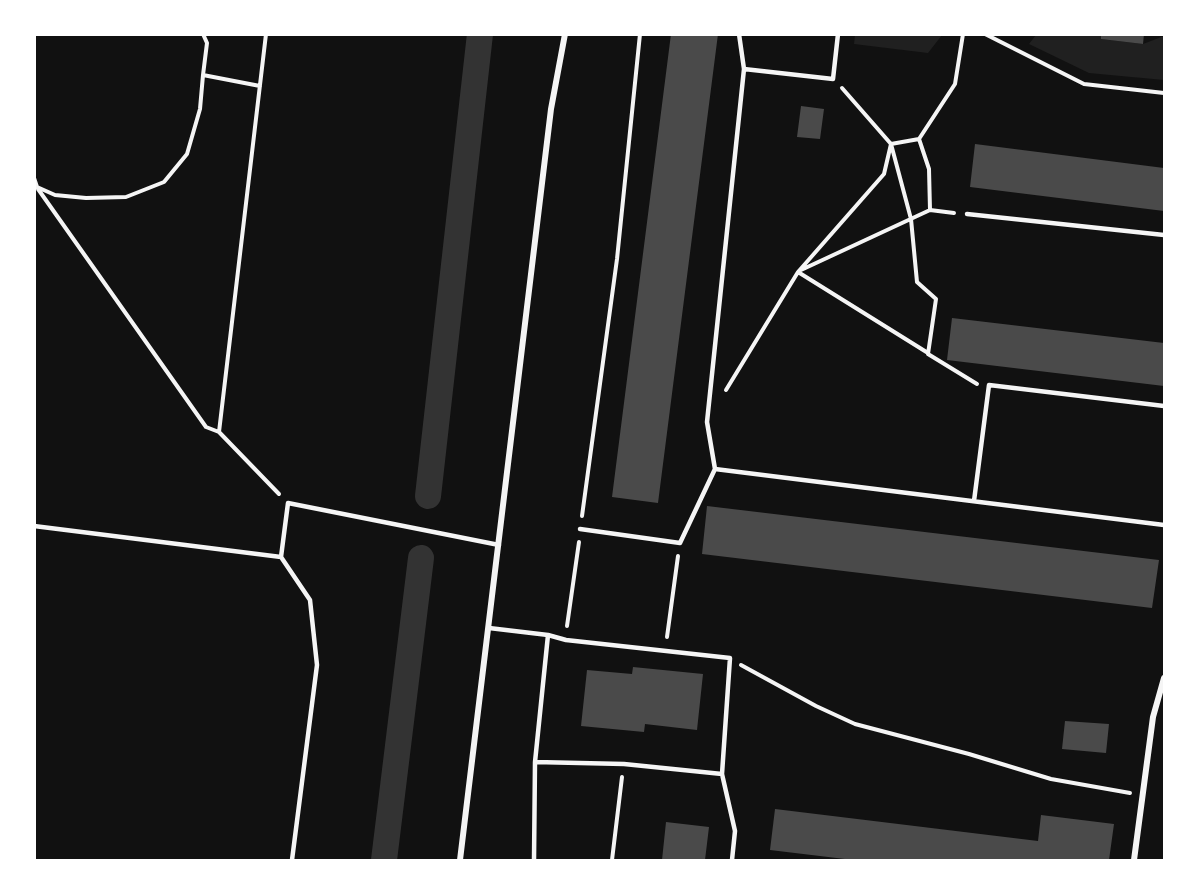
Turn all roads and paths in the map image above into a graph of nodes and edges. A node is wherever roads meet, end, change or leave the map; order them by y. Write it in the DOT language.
graph roads {
  1 [pos="203,34"];
  2 [pos="266,34"];
  3 [pos="565,34"];
  4 [pos="640,34"];
  5 [pos="739,34"];
  6 [pos="838,34"];
  7 [pos="963,34"];
  8 [pos="985,34"];
  9 [pos="744,69"];
  10 [pos="203,75"];
  11 [pos="833,79"];
  12 [pos="260,86"];
  13 [pos="1164,93"];
  14 [pos="919,139"];
  15 [pos="891,144"];
  16 [pos="34,178"];
  17 [pos="37,187"];
  18 [pos="930,210"];
  19 [pos="968,214"];
  20 [pos="911,219"];
  21 [pos="1164,235"];
  22 [pos="798,272"];
  23 [pos="928,354"];
  24 [pos="990,385"];
  25 [pos="725,392"];
  26 [pos="598,397"];
  27 [pos="1164,405"];
  28 [pos="219,432"];
  29 [pos="716,469"];
  30 [pos="974,501"];
  31 [pos="288,503"];
  32 [pos="1164,525"];
  33 [pos="34,526"];
  34 [pos="580,529"];
  35 [pos="680,543"];
  36 [pos="499,545"];
  37 [pos="281,557"];
  38 [pos="489,628"];
  39 [pos="548,635"];
  40 [pos="666,650"];
  41 [pos="730,658"];
  42 [pos="1164,678"];
  43 [pos="535,762"];
  44 [pos="624,764"];
  45 [pos="722,774"];
  46 [pos="1142,796"];
  47 [pos="292,861"];
  48 [pos="460,861"];
  49 [pos="534,861"];
  50 [pos="612,861"];
  51 [pos="732,861"];
  52 [pos="1134,861"];
  1 -- 10 [label="path"];
  2 -- 12 [label="path"];
  3 -- 36 [label="street"];
  4 -- 26 [label="path"];
  5 -- 9 [label="lane"];
  6 -- 11 [label="lane"];
  7 -- 14 [label="path"];
  8 -- 13 [label="path"];
  9 -- 11 [label="lane"];
  9 -- 29 [label="lane"];
  10 -- 12 [label="path"];
  10 -- 17 [label="path"];
  11 -- 15 [label="path"];
  12 -- 28 [label="path"];
  14 -- 15 [label="path"];
  14 -- 18 [label="path"];
  15 -- 20 [label="path"];
  15 -- 22 [label="path"];
  16 -- 17 [label="path"];
  17 -- 28 [label="path"];
  18 -- 19 [label="path"];
  18 -- 20 [label="path"];
  19 -- 21 [label="lane"];
  20 -- 22 [label="path"];
  20 -- 23 [label="path"];
  22 -- 23 [label="path"];
  22 -- 25 [label="path"];
  23 -- 24 [label="path"];
  24 -- 27 [label="lane"];
  24 -- 30 [label="lane"];
  28 -- 31 [label="path"];
  29 -- 30 [label="lane"];
  29 -- 35 [label="lane"];
  30 -- 32 [label="lane"];
  31 -- 36 [label="lane"];
  31 -- 37 [label="lane"];
  33 -- 37 [label="lane"];
  34 -- 35 [label="lane"];
  35 -- 40 [label="path"];
  36 -- 38 [label="street"];
  37 -- 47 [label="lane"];
  38 -- 39 [label="lane"];
  38 -- 48 [label="street"];
  39 -- 40 [label="lane"];
  39 -- 43 [label="lane"];
  40 -- 41 [label="lane"];
  41 -- 45 [label="lane"];
  41 -- 46 [label="path"];
  42 -- 46 [label="street"];
  43 -- 44 [label="lane"];
  43 -- 49 [label="lane"];
  44 -- 45 [label="lane"];
  44 -- 50 [label="path"];
  45 -- 51 [label="lane"];
  46 -- 52 [label="street"];
}
